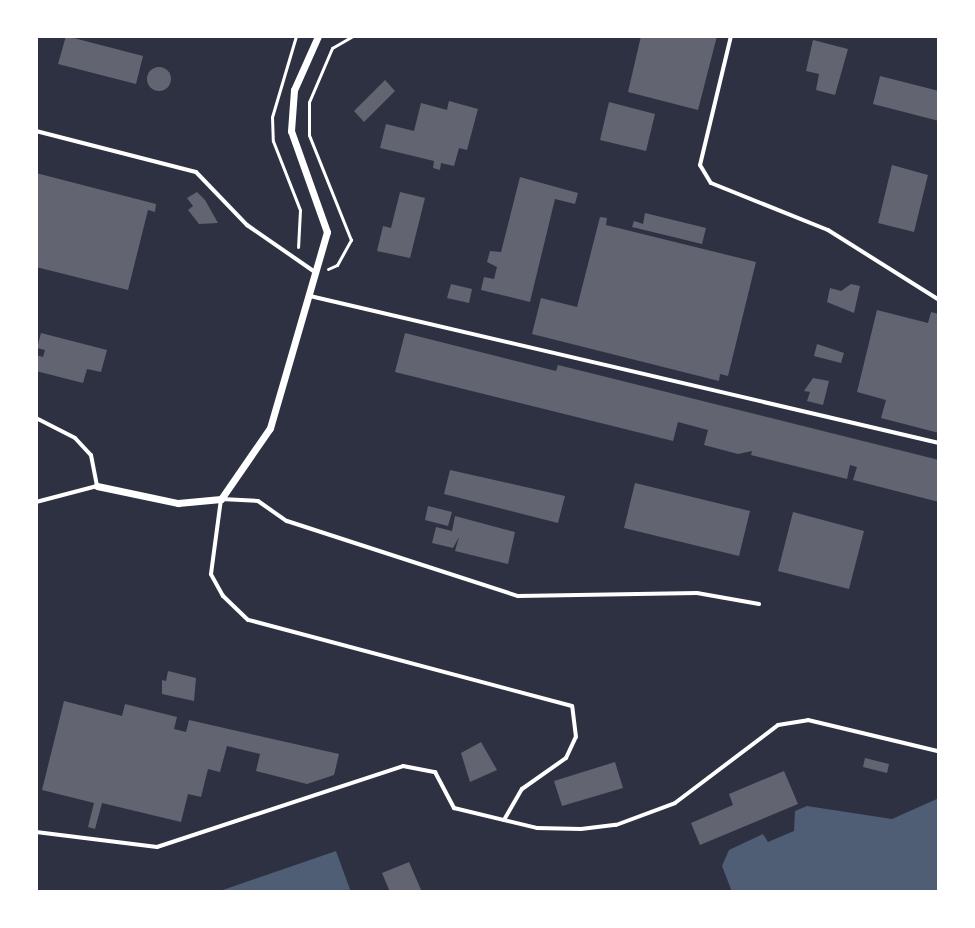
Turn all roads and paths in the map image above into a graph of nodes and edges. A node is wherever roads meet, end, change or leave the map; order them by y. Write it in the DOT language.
graph roads {
  1 [pos="296,36"];
  2 [pos="318,36"];
  3 [pos="353,36"];
  4 [pos="731,36"];
  5 [pos="292,45"];
  6 [pos="36,131"];
  7 [pos="317,273"];
  8 [pos="310,296"];
  9 [pos="939,300"];
  10 [pos="36,418"];
  11 [pos="939,443"];
  12 [pos="97,486"];
  13 [pos="221,499"];
  14 [pos="36,502"];
  15 [pos="759,604"];
  16 [pos="937,751"];
  17 [pos="504,820"];
  18 [pos="36,832"];
  1 -- 5 [label="path"];
  2 -- 7 [label="street"];
  3 -- 7 [label="path"];
  4 -- 9 [label="lane"];
  6 -- 7 [label="lane"];
  7 -- 8 [label="street"];
  8 -- 11 [label="lane"];
  8 -- 13 [label="street"];
  10 -- 12 [label="lane"];
  12 -- 13 [label="street"];
  12 -- 14 [label="lane"];
  13 -- 15 [label="lane"];
  13 -- 17 [label="lane"];
  16 -- 17 [label="lane"];
  17 -- 18 [label="lane"];
}
